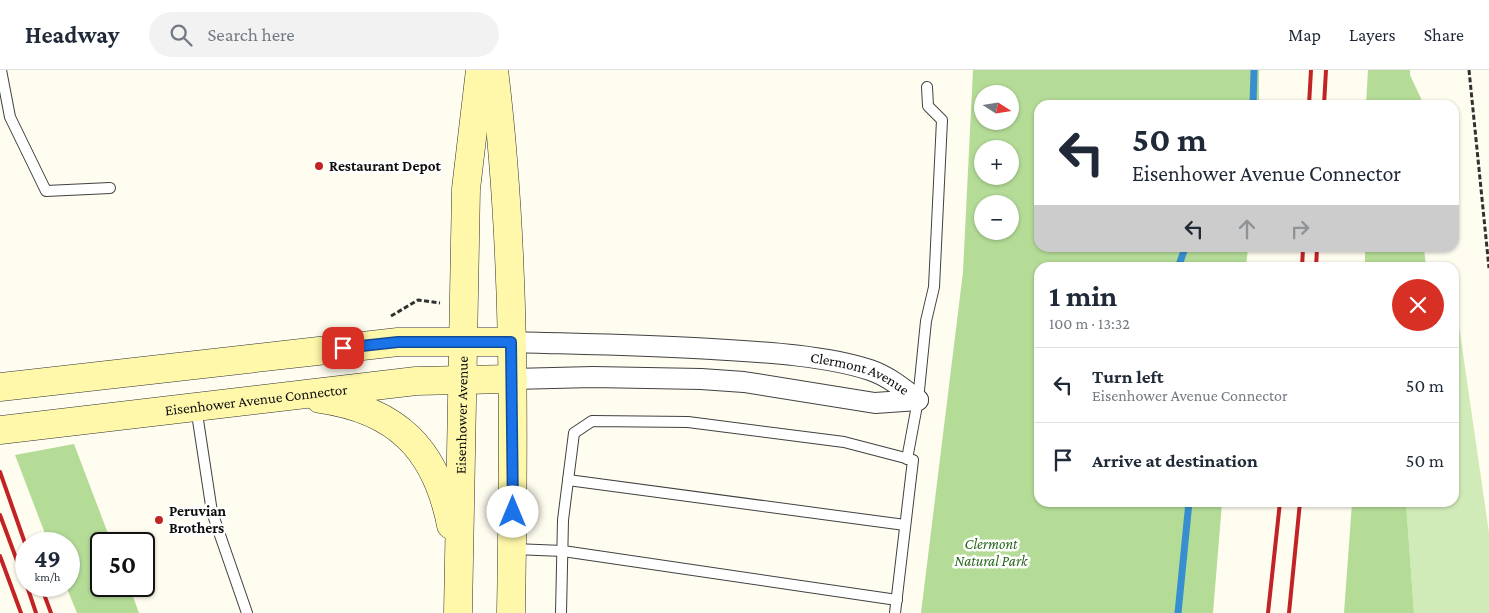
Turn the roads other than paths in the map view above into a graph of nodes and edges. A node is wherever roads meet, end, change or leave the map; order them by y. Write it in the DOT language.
graph roads {
  1 [pos="0,70"];
  2 [pos="480,70"];
  3 [pos="494,70"];
  4 [pos="927,87"];
  5 [pos="110,188"];
  6 [pos="462,342"];
  7 [pos="511,342"];
  8 [pos="513,379"];
  9 [pos="462,380"];
  10 [pos="0,388"];
  11 [pos="292,394"];
  12 [pos="918,400"];
  13 [pos="196,406"];
  14 [pos="0,430"];
  15 [pos="907,459"];
  16 [pos="568,480"];
  17 [pos="905,525"];
  18 [pos="512,549"];
  19 [pos="562,551"];
  20 [pos="459,568"];
  21 [pos="897,600"];
  22 [pos="246,613"];
  23 [pos="458,613"];
  24 [pos="512,613"];
  25 [pos="561,613"];
  26 [pos="896,613"];
  1 -- 5 [label="lane"];
  2 -- 6 [label="main road, Eisenhower Avenue"];
  3 -- 7 [label="main road"];
  4 -- 12 [label="lane"];
  6 -- 7 [label="main road"];
  6 -- 9 [label="main road, Eisenhower Avenue"];
  6 -- 10 [label="main road"];
  7 -- 8 [label="main road"];
  7 -- 12 [label="street, Clermont Avenue"];
  8 -- 9 [label="main road, Eisenhower Avenue Connector"];
  8 -- 12 [label="street, Clermont Avenue"];
  8 -- 18 [label="main road"];
  9 -- 11 [label="main road, Eisenhower Avenue Connector"];
  9 -- 20 [label="main road, Eisenhower Avenue"];
  11 -- 13 [label="main road, Eisenhower Avenue Connector"];
  11 -- 20 [label="main road"];
  12 -- 15 [label="lane"];
  13 -- 14 [label="main road, Eisenhower Avenue Connector"];
  13 -- 22 [label="lane"];
  15 -- 16 [label="lane"];
  15 -- 17 [label="lane"];
  16 -- 17 [label="lane"];
  16 -- 19 [label="lane"];
  17 -- 21 [label="lane"];
  18 -- 19 [label="lane"];
  18 -- 24 [label="main road"];
  19 -- 21 [label="lane"];
  19 -- 25 [label="lane"];
  20 -- 23 [label="main road, Eisenhower Avenue"];
  21 -- 26 [label="lane"];
}
